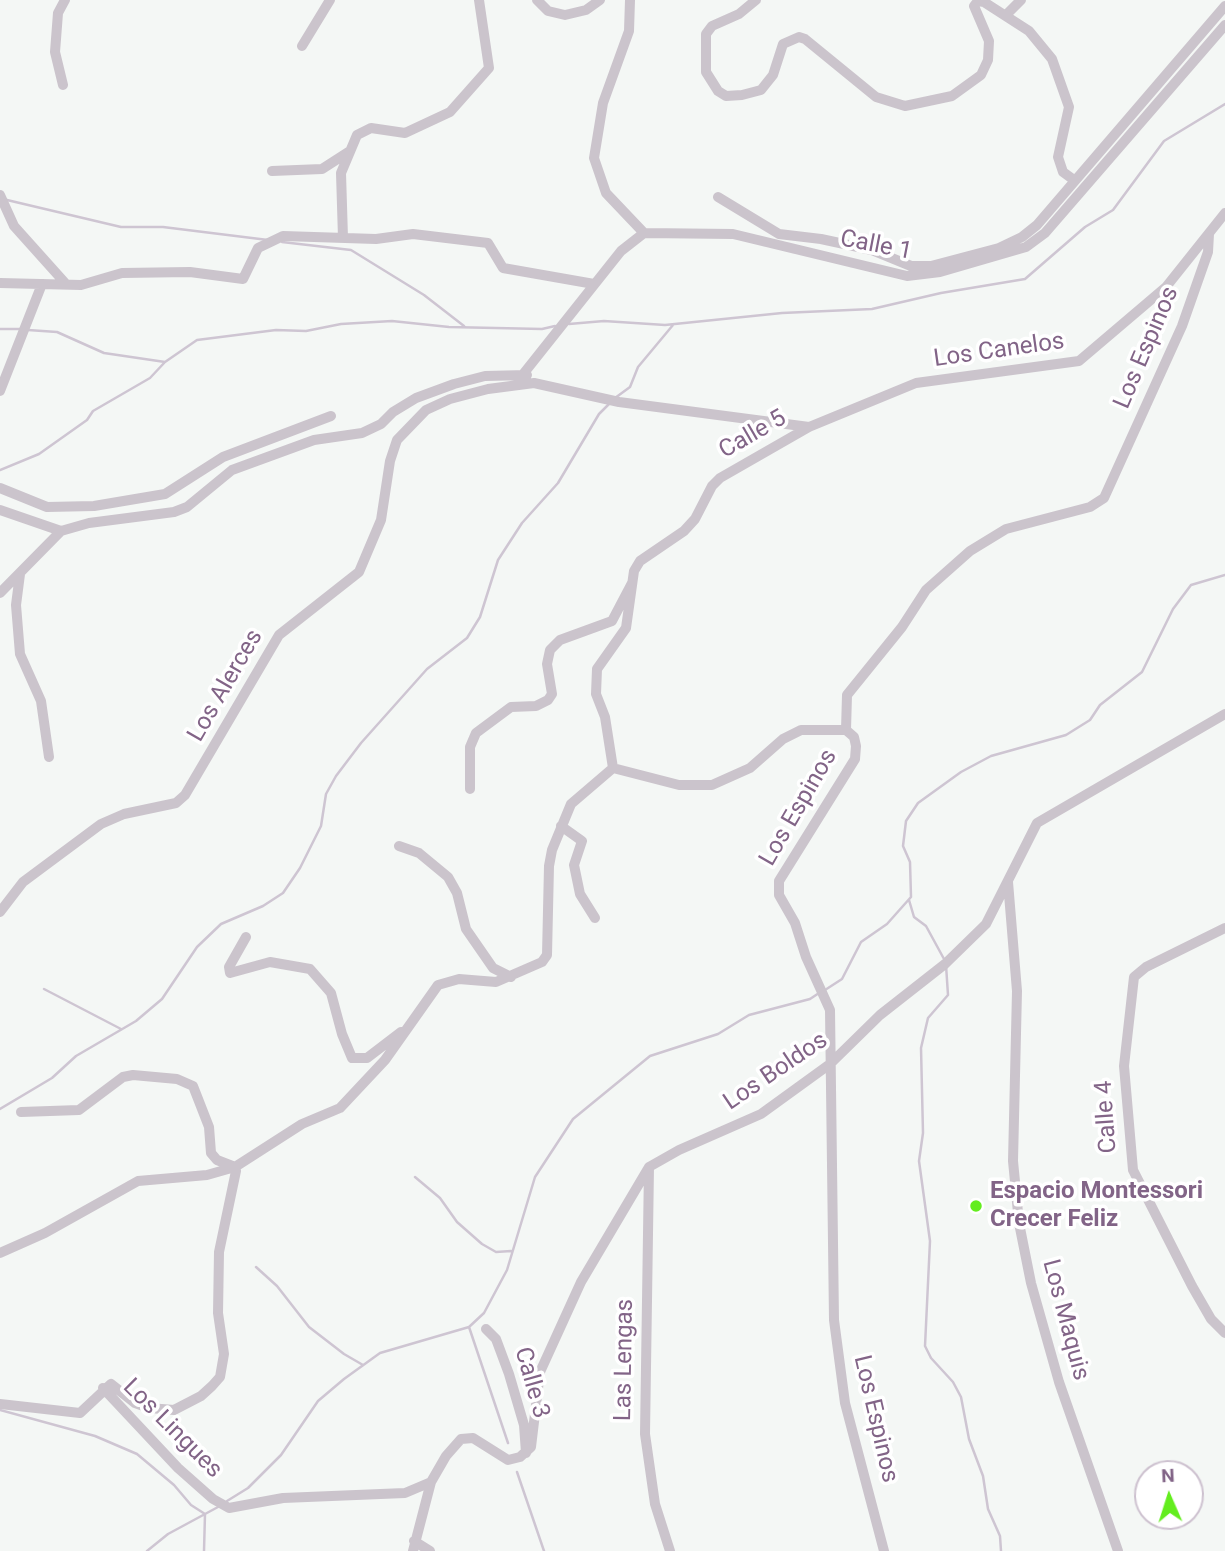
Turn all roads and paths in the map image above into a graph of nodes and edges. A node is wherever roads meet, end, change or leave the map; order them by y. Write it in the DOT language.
graph roads {
  1 [pos="65,0"];
  2 [pos="330,0"];
  3 [pos="479,0"];
  4 [pos="537,0"];
  5 [pos="600,0"];
  6 [pos="630,0"];
  7 [pos="756,0"];
  8 [pos="1021,0"];
  9 [pos="1225,6"];
  10 [pos="1006,15"];
  11 [pos="1225,25"];
  12 [pos="302,46"];
  13 [pos="63,85"];
  14 [pos="350,151"];
  15 [pos="272,172"];
  16 [pos="1074,180"];
  17 [pos="0,195"];
  18 [pos="718,197"];
  19 [pos="1225,213"];
  20 [pos="644,233"];
  21 [pos="1209,234"];
  22 [pos="343,238"];
  23 [pos="0,283"];
  24 [pos="42,284"];
  25 [pos="594,284"];
  26 [pos="66,285"];
  27 [pos="524,373"];
  28 [pos="534,383"];
  29 [pos="0,391"];
  30 [pos="331,416"];
  31 [pos="809,427"];
  32 [pos="0,488"];
  33 [pos="0,510"];
  34 [pos="61,531"];
  35 [pos="20,574"];
  36 [pos="632,582"];
  37 [pos="0,593"];
  38 [pos="1225,714"];
  39 [pos="846,730"];
  40 [pos="49,757"];
  41 [pos="613,768"];
  42 [pos="470,789"];
  43 [pos="561,826"];
  44 [pos="399,846"];
  45 [pos="1008,882"];
  46 [pos="0,912"];
  47 [pos="595,918"];
  48 [pos="1225,928"];
  49 [pos="246,937"];
  50 [pos="511,977"];
  51 [pos="410,1026"];
  52 [pos="830,1064"];
  53 [pos="21,1112"];
  54 [pos="235,1167"];
  55 [pos="649,1167"];
  56 [pos="0,1253"];
  57 [pos="486,1329"];
  58 [pos="1225,1333"];
  59 [pos="103,1388"];
  60 [pos="0,1404"];
  61 [pos="526,1453"];
  62 [pos="431,1482"];
  63 [pos="414,1546"];
  64 [pos="430,1551"];
  65 [pos="670,1551"];
  66 [pos="884,1551"];
  67 [pos="1118,1551"];
  1 -- 13 [label="street"];
  2 -- 12 [label="street"];
  3 -- 14 [label="street"];
  4 -- 5 [label="street"];
  6 -- 20 [label="street"];
  7 -- 10 [label="street"];
  8 -- 10 [label="street"];
  9 -- 16 [label="street"];
  10 -- 16 [label="street"];
  11 -- 20 [label="street, Calle 1"];
  14 -- 15 [label="street"];
  14 -- 22 [label="street"];
  16 -- 18 [label="street"];
  17 -- 26 [label="street"];
  19 -- 21 [label="street, Los Canelos"];
  20 -- 25 [label="street"];
  21 -- 31 [label="street, Los Canelos"];
  21 -- 39 [label="street, Los Espinos"];
  22 -- 25 [label="street"];
  22 -- 26 [label="street"];
  23 -- 24 [label="street"];
  24 -- 26 [label="street"];
  24 -- 29 [label="street"];
  25 -- 27 [label="street"];
  27 -- 28 [label="street"];
  27 -- 34 [label="street"];
  28 -- 31 [label="street"];
  28 -- 46 [label="street, Los Alerces"];
  30 -- 32 [label="street"];
  31 -- 36 [label="street, Calle 5"];
  33 -- 34 [label="street"];
  34 -- 35 [label="street"];
  35 -- 37 [label="street"];
  35 -- 40 [label="street"];
  36 -- 41 [label="street, Calle 5"];
  36 -- 42 [label="street"];
  38 -- 45 [label="street, Los Boldos"];
  39 -- 41 [label="street"];
  39 -- 52 [label="street, Los Espinos"];
  41 -- 43 [label="street"];
  43 -- 47 [label="street"];
  43 -- 50 [label="street"];
  44 -- 50 [label="street"];
  45 -- 52 [label="street, Los Boldos"];
  45 -- 67 [label="street, Los Maquis"];
  48 -- 58 [label="street, Calle 4"];
  49 -- 51 [label="street"];
  50 -- 51 [label="street"];
  51 -- 54 [label="street"];
  52 -- 55 [label="street, Los Boldos"];
  52 -- 66 [label="street, Los Espinos"];
  53 -- 54 [label="street"];
  54 -- 56 [label="street"];
  54 -- 59 [label="street, Los Lingues"];
  55 -- 61 [label="street, Los Boldos"];
  55 -- 65 [label="street, Las Lengas"];
  57 -- 61 [label="street, Calle 3"];
  59 -- 60 [label="street"];
  59 -- 62 [label="street, Los Lingues"];
  61 -- 62 [label="street"];
  62 -- 63 [label="street"];
  63 -- 64 [label="street"];
}
